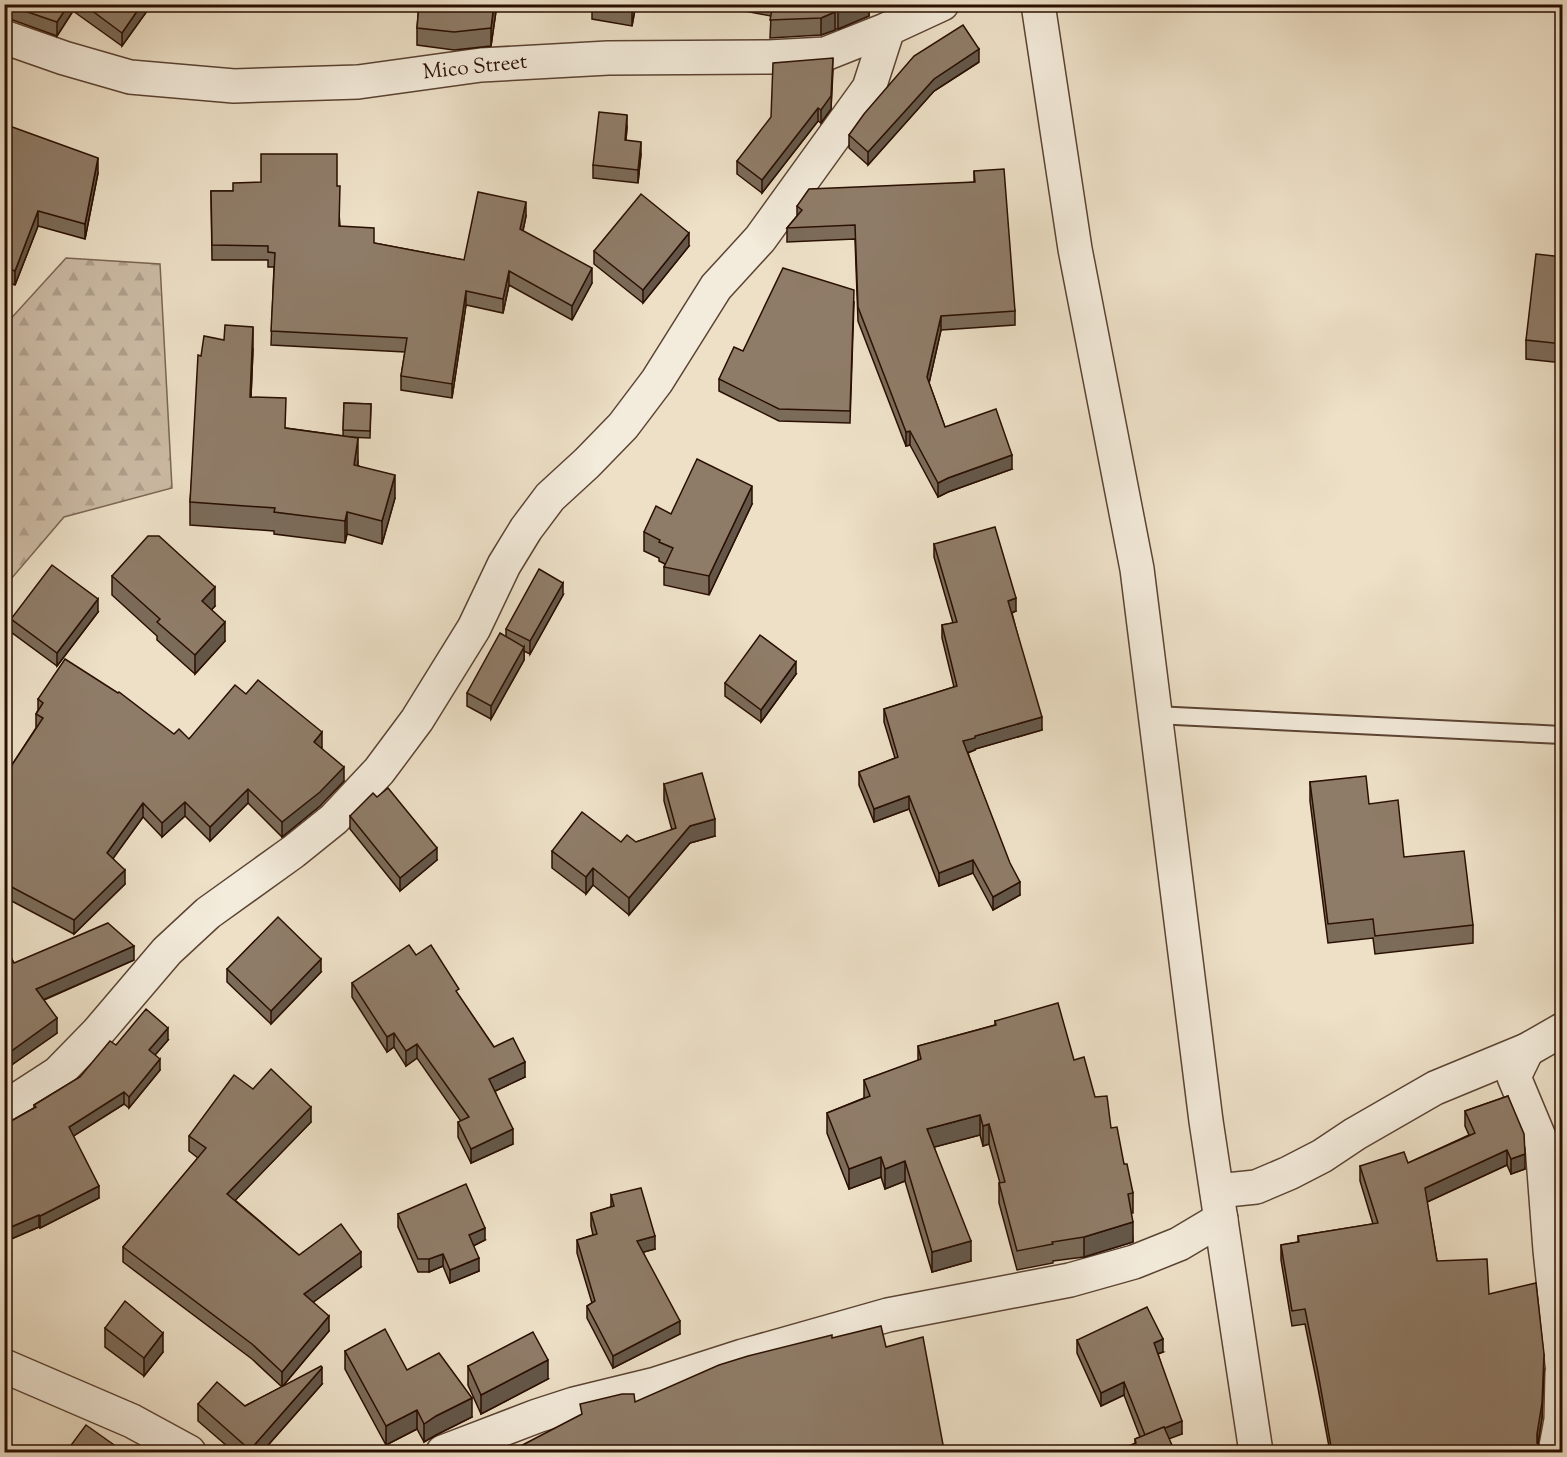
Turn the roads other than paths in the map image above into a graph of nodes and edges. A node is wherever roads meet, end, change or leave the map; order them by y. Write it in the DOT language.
graph roads {
  1 [pos="942,4"];
  2 [pos="1038,4"];
  3 [pos="888,29"];
  4 [pos="4,37"];
  5 [pos="1155,715"];
  6 [pos="1563,735"];
  7 [pos="1563,1030"];
  8 [pos="1527,1050"];
  9 [pos="4,1108"];
  10 [pos="1219,1205"];
  11 [pos="1563,1364"];
  12 [pos="4,1366"];
  13 [pos="1563,1373"];
  14 [pos="189,1452"];
  15 [pos="443,1452"];
  16 [pos="1256,1452"];
  17 [pos="1555,1452"];
  1 -- 3 [label="street, Mico Street"];
  2 -- 5 [label="street"];
  3 -- 4 [label="street, Mico Street"];
  3 -- 9 [label="street"];
  5 -- 6 [label="lane"];
  5 -- 10 [label="street"];
  7 -- 8 [label="street"];
  8 -- 10 [label="street"];
  8 -- 11 [label="street"];
  10 -- 15 [label="street"];
  10 -- 16 [label="street"];
  12 -- 14 [label="street"];
  13 -- 17 [label="street"];
}
